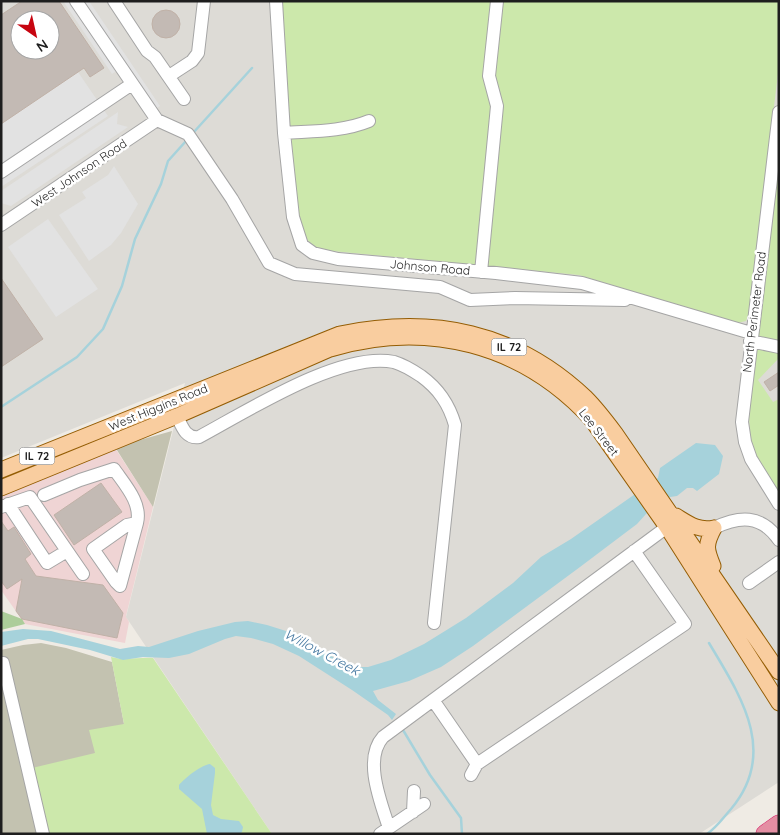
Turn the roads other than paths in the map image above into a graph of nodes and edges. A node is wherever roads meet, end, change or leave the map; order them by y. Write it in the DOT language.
graph roads {
  1 [pos="76,1"];
  2 [pos="114,1"];
  3 [pos="204,1"];
  4 [pos="276,1"];
  5 [pos="497,1"];
  6 [pos="169,76"];
  7 [pos="132,84"];
  8 [pos="184,99"];
  9 [pos="779,112"];
  10 [pos="157,120"];
  11 [pos="370,121"];
  12 [pos="284,132"];
  13 [pos="1,172"];
  14 [pos="1,225"];
  15 [pos="481,272"];
  16 [pos="640,300"];
  17 [pos="751,337"];
  18 [pos="316,343"];
  19 [pos="779,347"];
  20 [pos="307,358"];
  21 [pos="177,416"];
  22 [pos="1,470"];
  23 [pos="646,486"];
  24 [pos="1,488"];
  25 [pos="44,495"];
  26 [pos="779,504"];
  27 [pos="5,505"];
  28 [pos="664,513"];
  29 [pos="137,524"];
  30 [pos="714,528"];
  31 [pos="779,540"];
  32 [pos="67,551"];
  33 [pos="634,552"];
  34 [pos="779,562"];
  35 [pos="83,574"];
  36 [pos="749,583"];
  37 [pos="723,591"];
  38 [pos="434,623"];
  39 [pos="1,663"];
  40 [pos="779,672"];
  41 [pos="433,700"];
  42 [pos="779,703"];
  43 [pos="414,791"];
  44 [pos="424,804"];
  45 [pos="413,812"];
  46 [pos="779,824"];
  47 [pos="385,831"];
  48 [pos="43,834"];
  49 [pos="765,834"];
  1 -- 7 [label="street"];
  2 -- 6 [label="street"];
  3 -- 6 [label="street"];
  4 -- 12 [label="street, Johnson Road"];
  5 -- 15 [label="street"];
  6 -- 8 [label="street"];
  7 -- 10 [label="street"];
  7 -- 13 [label="street"];
  9 -- 17 [label="street, North Perimeter Road"];
  10 -- 14 [label="street, West Johnson Road"];
  10 -- 16 [label="street"];
  11 -- 12 [label="street"];
  12 -- 15 [label="street, Johnson Road"];
  15 -- 16 [label="street, Johnson Road"];
  16 -- 17 [label="street, Johnson Road"];
  17 -- 19 [label="street, Johnson Road"];
  17 -- 26 [label="street, North Perimeter Road"];
  18 -- 22 [label="main road, West Higgins Road / IL 72"];
  18 -- 23 [label="main road, Lee Street / IL 72"];
  20 -- 21 [label="main road, West Higgins Road / IL 72"];
  20 -- 23 [label="main road, Lee Street / IL 72"];
  21 -- 24 [label="main road, West Higgins Road / IL 72"];
  21 -- 38 [label="street"];
  23 -- 28 [label="main road, Lee Street / IL 72"];
  25 -- 29 [label="street"];
  27 -- 32 [label="street"];
  27 -- 32 [label="street"];
  28 -- 30 [label="main road"];
  28 -- 33 [label="street"];
  28 -- 37 [label="main road, Lee Street / IL 72"];
  28 -- 42 [label="main road, Lee Street / IL 72"];
  29 -- 29 [label="street"];
  30 -- 31 [label="street"];
  30 -- 37 [label="main road"];
  32 -- 35 [label="street"];
  33 -- 41 [label="street"];
  33 -- 41 [label="street"];
  34 -- 36 [label="street"];
  37 -- 40 [label="main road, Lee Street / IL 72"];
  39 -- 48 [label="street"];
  41 -- 47 [label="street"];
  43 -- 45 [label="street"];
  44 -- 45 [label="street"];
  45 -- 47 [label="street"];
  46 -- 49 [label="highway"];
}
